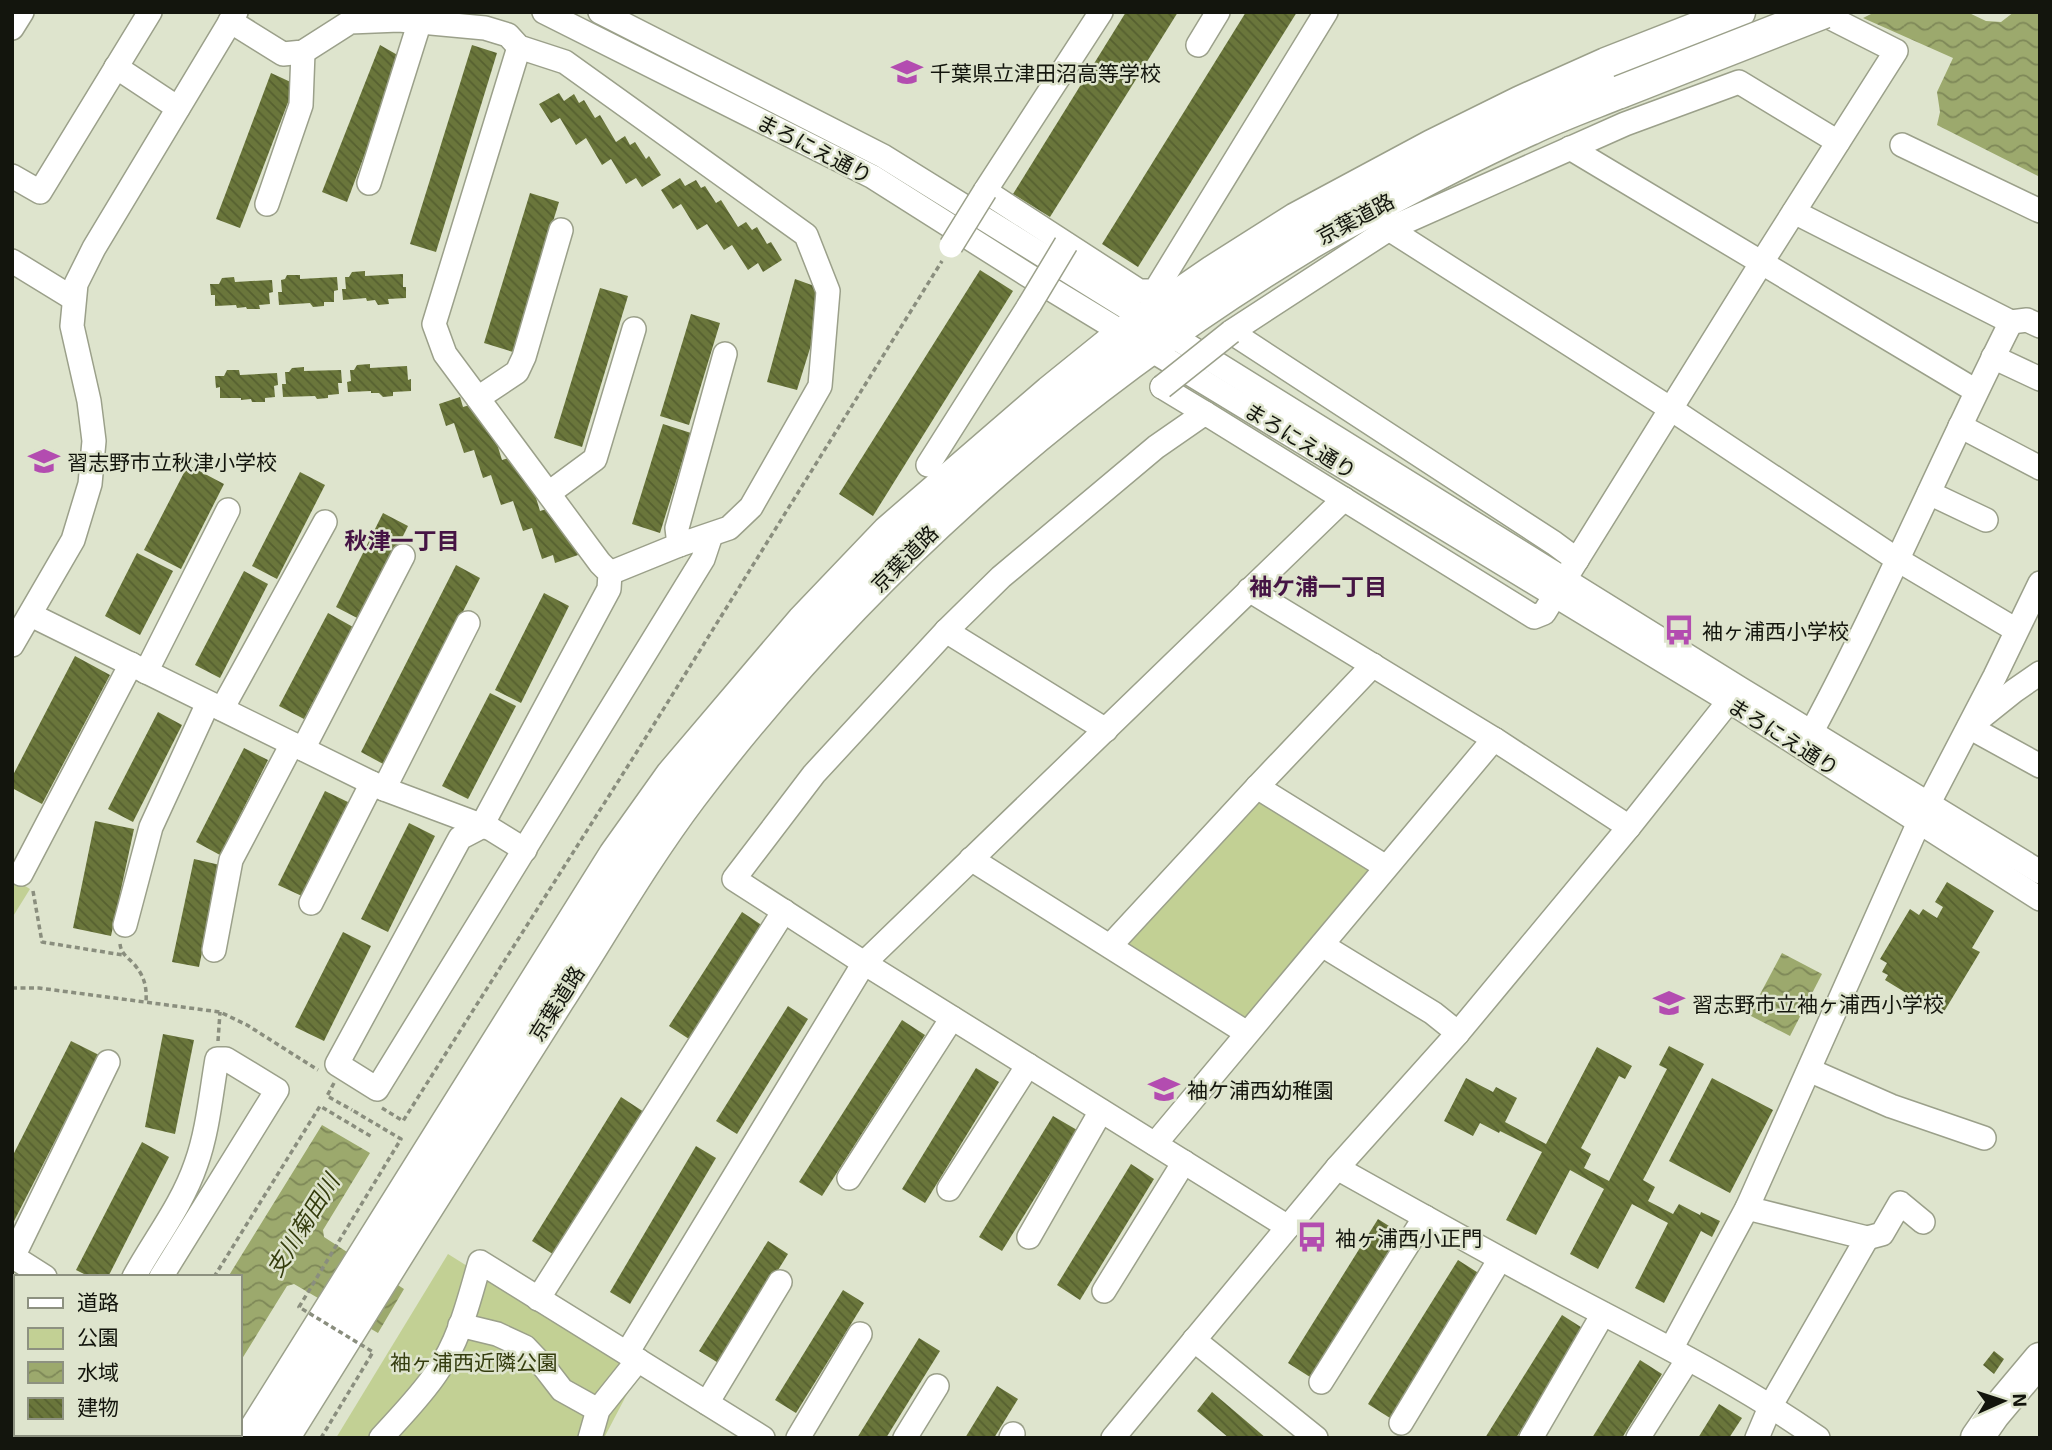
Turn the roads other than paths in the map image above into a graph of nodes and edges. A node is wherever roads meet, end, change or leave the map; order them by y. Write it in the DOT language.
graph roads {
  1 [pos="22,12"];
  2 [pos="150,12"];
  3 [pos="544,12"];
  4 [pos="600,12"];
  5 [pos="1101,12"];
  6 [pos="1218,12"];
  7 [pos="1325,12"];
  8 [pos="1739,12"];
  9 [pos="1822,12"];
  10 [pos="233,17"];
  11 [pos="421,21"];
  12 [pos="12,28"];
  13 [pos="1198,45"];
  14 [pos="519,47"];
  15 [pos="303,52"];
  16 [pos="116,67"];
  17 [pos="1613,78"];
  18 [pos="177,108"];
  19 [pos="1838,142"];
  20 [pos="1902,145"];
  21 [pos="1570,148"];
  22 [pos="12,176"];
  23 [pos="369,183"];
  24 [pos="985,191"];
  25 [pos="267,204"];
  26 [pos="2040,211"];
  27 [pos="1794,212"];
  28 [pos="1389,229"];
  29 [pos="561,230"];
  30 [pos="1066,244"];
  31 [pos="951,246"];
  32 [pos="12,261"];
  33 [pos="1762,262"];
  34 [pos="74,299"];
  35 [pos="2011,322"];
  36 [pos="2040,326"];
  37 [pos="634,329"];
  38 [pos="1231,332"];
  39 [pos="1147,333"];
  40 [pos="725,354"];
  41 [pos="1993,357"];
  42 [pos="2040,379"];
  43 [pos="1976,391"];
  44 [pos="478,398"];
  45 [pos="1671,409"];
  46 [pos="1205,412"];
  47 [pos="1960,426"];
  48 [pos="928,465"];
  49 [pos="2040,468"];
  50 [pos="549,493"];
  51 [pos="1929,493"];
  52 [pos="1345,499"];
  53 [pos="228,510"];
  54 [pos="1986,520"];
  55 [pos="325,522"];
  56 [pos="710,535"];
  57 [pos="679,545"];
  58 [pos="403,556"];
  59 [pos="1577,560"];
  60 [pos="1898,560"];
  61 [pos="610,573"];
  62 [pos="2040,583"];
  63 [pos="1560,587"];
  64 [pos="1249,590"];
  65 [pos="31,615"];
  66 [pos="468,623"];
  67 [pos="2016,630"];
  68 [pos="946,631"];
  69 [pos="12,645"];
  70 [pos="1373,665"];
  71 [pos="138,668"];
  72 [pos="2040,673"];
  73 [pos="1995,676"];
  74 [pos="2014,691"];
  75 [pos="1734,695"];
  76 [pos="215,706"];
  77 [pos="1969,727"];
  78 [pos="1106,730"];
  79 [pos="1494,738"];
  80 [pos="1807,740"];
  81 [pos="297,746"];
  82 [pos="2040,766"];
  83 [pos="378,786"];
  84 [pos="1256,787"];
  85 [pos="1924,812"];
  86 [pos="481,827"];
  87 [pos="1629,827"];
  88 [pos="525,849"];
  89 [pos="971,859"];
  90 [pos="1386,867"];
  91 [pos="2040,872"];
  92 [pos="21,874"];
  93 [pos="2040,899"];
  94 [pos="311,903"];
  95 [pos="784,911"];
  96 [pos="125,925"];
  97 [pos="1322,945"];
  98 [pos="1110,946"];
  99 [pos="214,950"];
  100 [pos="864,963"];
  101 [pos="952,1018"];
  102 [pos="1247,1033"];
  103 [pos="1458,1033"];
  104 [pos="108,1062"];
  105 [pos="1028,1065"];
  106 [pos="1809,1070"];
  107 [pos="1101,1111"];
  108 [pos="1984,1138"];
  109 [pos="1155,1144"];
  110 [pos="1184,1162"];
  111 [pos="1338,1168"];
  112 [pos="849,1178"];
  113 [pos="949,1189"];
  114 [pos="1747,1208"];
  115 [pos="1426,1217"];
  116 [pos="1923,1222"];
  117 [pos="1288,1227"];
  118 [pos="1029,1237"];
  119 [pos="1867,1238"];
  120 [pos="13,1256"];
  121 [pos="1500,1259"];
  122 [pos="42,1275"];
  123 [pos="135,1275"];
  124 [pos="162,1275"];
  125 [pos="780,1282"];
  126 [pos="1104,1290"];
  127 [pos="538,1299"];
  128 [pos="1603,1314"];
  129 [pos="339,1322"];
  130 [pos="460,1325"];
  131 [pos="860,1334"];
  132 [pos="1194,1340"];
  133 [pos="1680,1354"];
  134 [pos="632,1357"];
  135 [pos="2040,1359"];
  136 [pos="1321,1382"];
  137 [pos="937,1386"];
  138 [pos="707,1403"];
  139 [pos="1771,1405"];
  140 [pos="598,1410"];
  141 [pos="1401,1423"];
  142 [pos="250,1438"];
  143 [pos="283,1438"];
  144 [pos="381,1438"];
  145 [pos="590,1438"];
  146 [pos="763,1438"];
  147 [pos="798,1438"];
  148 [pos="905,1438"];
  149 [pos="1113,1438"];
  150 [pos="1316,1438"];
  151 [pos="1531,1438"];
  152 [pos="1638,1438"];
  153 [pos="1757,1438"];
  154 [pos="1818,1438"];
  155 [pos="1978,1438"];
  1 -- 12 [label="street"];
  2 -- 16 [label="street"];
  3 -- 39 [label="street, まろにえ通り"];
  4 -- 39 [label="street, まろにえ通り"];
  5 -- 24 [label="street"];
  6 -- 13 [label="street"];
  7 -- 30 [label="street"];
  8 -- 17 [label="highway, 京葉道路"];
  9 -- 17 [label="highway, 京葉道路, bridge"];
  9 -- 19 [label="street"];
  10 -- 15 [label="street"];
  10 -- 18 [label="street"];
  11 -- 14 [label="street"];
  11 -- 15 [label="street"];
  11 -- 23 [label="street"];
  14 -- 44 [label="street"];
  14 -- 56 [label="street"];
  15 -- 25 [label="street"];
  16 -- 18 [label="street"];
  16 -- 22 [label="street"];
  17 -- 39 [label="highway, 京葉道路"];
  18 -- 34 [label="street"];
  19 -- 21 [label="street"];
  19 -- 27 [label="street"];
  20 -- 26 [label="street"];
  21 -- 28 [label="street"];
  21 -- 33 [label="street"];
  24 -- 30 [label="street"];
  24 -- 31 [label="street, bridge"];
  27 -- 33 [label="street"];
  27 -- 35 [label="street"];
  28 -- 38 [label="street"];
  28 -- 45 [label="street"];
  29 -- 44 [label="street"];
  30 -- 48 [label="street, bridge"];
  32 -- 34 [label="street"];
  33 -- 43 [label="street"];
  33 -- 45 [label="street"];
  34 -- 65 [label="street"];
  35 -- 36 [label="street"];
  35 -- 41 [label="street"];
  37 -- 50 [label="street"];
  38 -- 46 [label="street, bridge"];
  38 -- 59 [label="street"];
  39 -- 63 [label="street, まろにえ通り"];
  39 -- 129 [label="highway, 京葉道路"];
  40 -- 57 [label="street"];
  41 -- 42 [label="street"];
  41 -- 43 [label="street"];
  43 -- 47 [label="street"];
  44 -- 50 [label="street"];
  45 -- 59 [label="street"];
  45 -- 60 [label="street"];
  46 -- 52 [label="street"];
  46 -- 68 [label="street"];
  47 -- 49 [label="street"];
  47 -- 51 [label="street"];
  50 -- 61 [label="street"];
  51 -- 54 [label="street"];
  51 -- 60 [label="street"];
  52 -- 63 [label="street"];
  52 -- 64 [label="street"];
  53 -- 71 [label="street"];
  55 -- 76 [label="street"];
  56 -- 57 [label="street"];
  56 -- 88 [label="street"];
  57 -- 61 [label="street"];
  58 -- 81 [label="street"];
  59 -- 63 [label="street"];
  60 -- 67 [label="street"];
  60 -- 80 [label="street"];
  61 -- 86 [label="street"];
  62 -- 67 [label="street"];
  63 -- 75 [label="street, まろにえ通り"];
  64 -- 70 [label="street"];
  64 -- 78 [label="street"];
  65 -- 69 [label="street"];
  65 -- 71 [label="street"];
  66 -- 83 [label="street"];
  67 -- 73 [label="street"];
  68 -- 78 [label="street"];
  68 -- 95 [label="street"];
  70 -- 79 [label="street"];
  70 -- 84 [label="street"];
  71 -- 76 [label="street"];
  71 -- 92 [label="street"];
  72 -- 74 [label="street"];
  73 -- 74 [label="street"];
  73 -- 77 [label="street"];
  74 -- 77 [label="street"];
  75 -- 80 [label="street, まろにえ通り"];
  75 -- 87 [label="street"];
  76 -- 81 [label="street"];
  76 -- 96 [label="street"];
  77 -- 82 [label="street"];
  77 -- 85 [label="street"];
  78 -- 89 [label="street"];
  79 -- 87 [label="street"];
  79 -- 90 [label="street"];
  80 -- 85 [label="street, まろにえ通り"];
  81 -- 83 [label="street"];
  81 -- 99 [label="street"];
  83 -- 86 [label="street"];
  83 -- 94 [label="street"];
  84 -- 90 [label="street"];
  84 -- 98 [label="street"];
  85 -- 91 [label="street, まろにえ通り"];
  85 -- 93 [label="street, まろにえ通り"];
  85 -- 106 [label="street"];
  86 -- 88 [label="street"];
  86 -- 88 [label="street"];
  87 -- 103 [label="street"];
  89 -- 98 [label="street"];
  89 -- 100 [label="street"];
  90 -- 97 [label="street"];
  95 -- 100 [label="street"];
  95 -- 127 [label="street"];
  97 -- 102 [label="street"];
  97 -- 103 [label="street"];
  98 -- 102 [label="street"];
  100 -- 101 [label="street"];
  100 -- 134 [label="street"];
  101 -- 105 [label="street"];
  101 -- 112 [label="street"];
  102 -- 109 [label="street"];
  103 -- 111 [label="street"];
  104 -- 120 [label="street"];
  105 -- 107 [label="street"];
  105 -- 113 [label="street"];
  106 -- 108 [label="street"];
  106 -- 114 [label="street"];
  107 -- 109 [label="street"];
  107 -- 118 [label="street"];
  109 -- 110 [label="street"];
  110 -- 117 [label="street"];
  110 -- 126 [label="street"];
  111 -- 115 [label="street"];
  111 -- 117 [label="street"];
  114 -- 119 [label="street"];
  114 -- 133 [label="street"];
  115 -- 121 [label="street"];
  115 -- 136 [label="street"];
  116 -- 119 [label="street"];
  117 -- 132 [label="street"];
  119 -- 139 [label="street"];
  120 -- 122 [label="street"];
  121 -- 128 [label="street"];
  121 -- 141 [label="street"];
  123 -- 124 [label="street"];
  125 -- 138 [label="street"];
  127 -- 130 [label="street"];
  127 -- 134 [label="street"];
  128 -- 133 [label="street"];
  128 -- 151 [label="street"];
  129 -- 142 [label="highway, 京葉道路"];
  129 -- 143 [label="highway, 京葉道路"];
  130 -- 140 [label="street"];
  130 -- 144 [label="street"];
  131 -- 147 [label="street"];
  132 -- 149 [label="street"];
  132 -- 150 [label="street"];
  133 -- 139 [label="street"];
  133 -- 152 [label="street"];
  134 -- 138 [label="street"];
  134 -- 140 [label="street"];
  135 -- 155 [label="highway"];
  137 -- 148 [label="street"];
  138 -- 146 [label="street"];
  139 -- 153 [label="street"];
  139 -- 154 [label="street"];
  140 -- 145 [label="street"];
}
